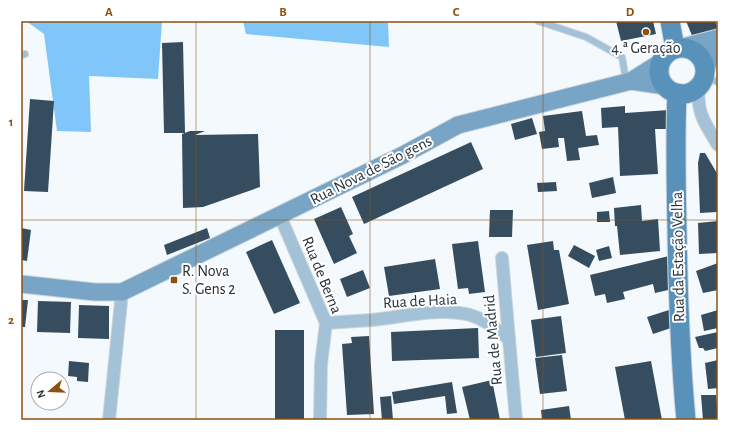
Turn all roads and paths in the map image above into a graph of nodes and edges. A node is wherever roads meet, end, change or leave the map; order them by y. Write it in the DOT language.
graph roads {
  1 [pos="538,21"];
  2 [pos="670,21"];
  3 [pos="718,38"];
  4 [pos="718,44"];
  5 [pos="679,48"];
  6 [pos="661,62"];
  7 [pos="628,81"];
  8 [pos="707,82"];
  9 [pos="671,90"];
  10 [pos="718,145"];
  11 [pos="280,216"];
  12 [pos="502,258"];
  13 [pos="21,284"];
  14 [pos="122,292"];
  15 [pos="326,323"];
  16 [pos="509,339"];
  17 [pos="109,420"];
  18 [pos="320,420"];
  19 [pos="516,420"];
  20 [pos="686,420"];
  1 -- 7 [label="lane"];
  2 -- 5 [label="main road"];
  3 -- 5 [label="street"];
  4 -- 8 [label="street"];
  5 -- 6 [label="main road"];
  5 -- 8 [label="main road"];
  6 -- 7 [label="street, Rua Nova de São gens"];
  6 -- 9 [label="main road"];
  7 -- 9 [label="street, Rua Nova de São gens"];
  7 -- 11 [label="street, Rua Nova de São gens"];
  8 -- 9 [label="main road"];
  8 -- 10 [label="street"];
  9 -- 20 [label="main road, Rua da Estação Velha"];
  11 -- 14 [label="street, Rua Nova de São gens"];
  11 -- 15 [label="street, Rua de Berna"];
  12 -- 16 [label="street, Rua de Madrid"];
  13 -- 14 [label="street"];
  14 -- 17 [label="street"];
  15 -- 16 [label="street, Rua de Haia"];
  15 -- 18 [label="street, Rua de Berna"];
  16 -- 19 [label="street, Rua de Madrid"];
}
